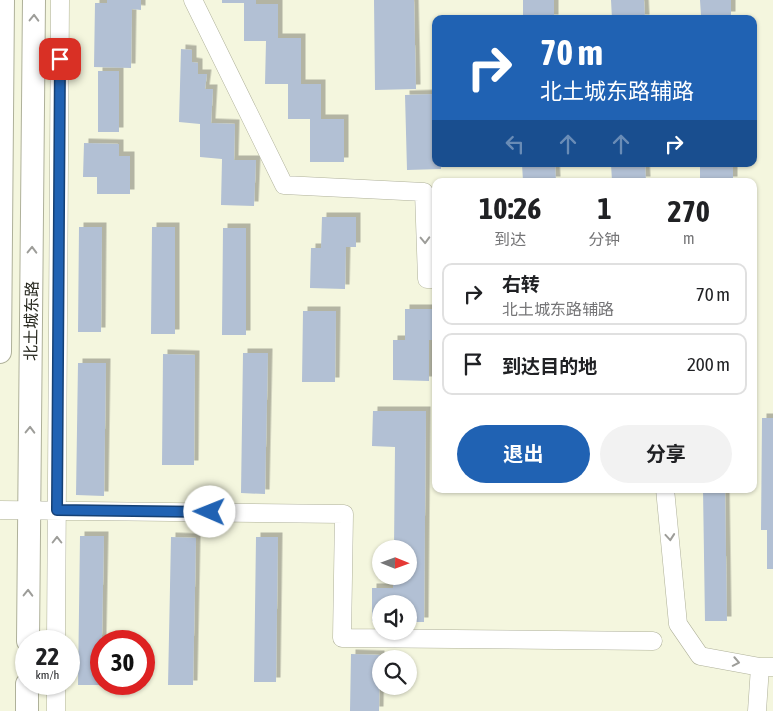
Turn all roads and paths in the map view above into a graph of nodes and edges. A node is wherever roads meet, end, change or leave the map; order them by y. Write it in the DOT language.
graph roads {
  1 [pos="3,0"];
  2 [pos="34,0"];
  3 [pos="60,0"];
  4 [pos="193,0"];
  5 [pos="432,279"];
  6 [pos="0,352"];
  7 [pos="665,493"];
  8 [pos="0,510"];
  9 [pos="29,510"];
  10 [pos="57,510"];
  11 [pos="28,630"];
  12 [pos="56,630"];
  13 [pos="653,641"];
  14 [pos="766,667"];
  15 [pos="27,695"];
  16 [pos="56,695"];
  17 [pos="27,711"];
  18 [pos="56,711"];
  19 [pos="756,711"];
  1 -- 6 [label="main road, 北土城东路"];
  9 -- 2 [label="main road, 北土城东路, one-way"];
  3 -- 10 [label="street"];
  4 -- 5 [label="street, one-way"];
  7 -- 14 [label="street, one-way"];
  8 -- 9 [label="street"];
  9 -- 10 [label="street"];
  11 -- 9 [label="main road, 北土城东路, one-way"];
  12 -- 10 [label="street, one-way"];
  10 -- 13 [label="street"];
  14 -- 19 [label="street"];
  15 -- 17 [label="main road"];
  16 -- 18 [label="street"];
}
